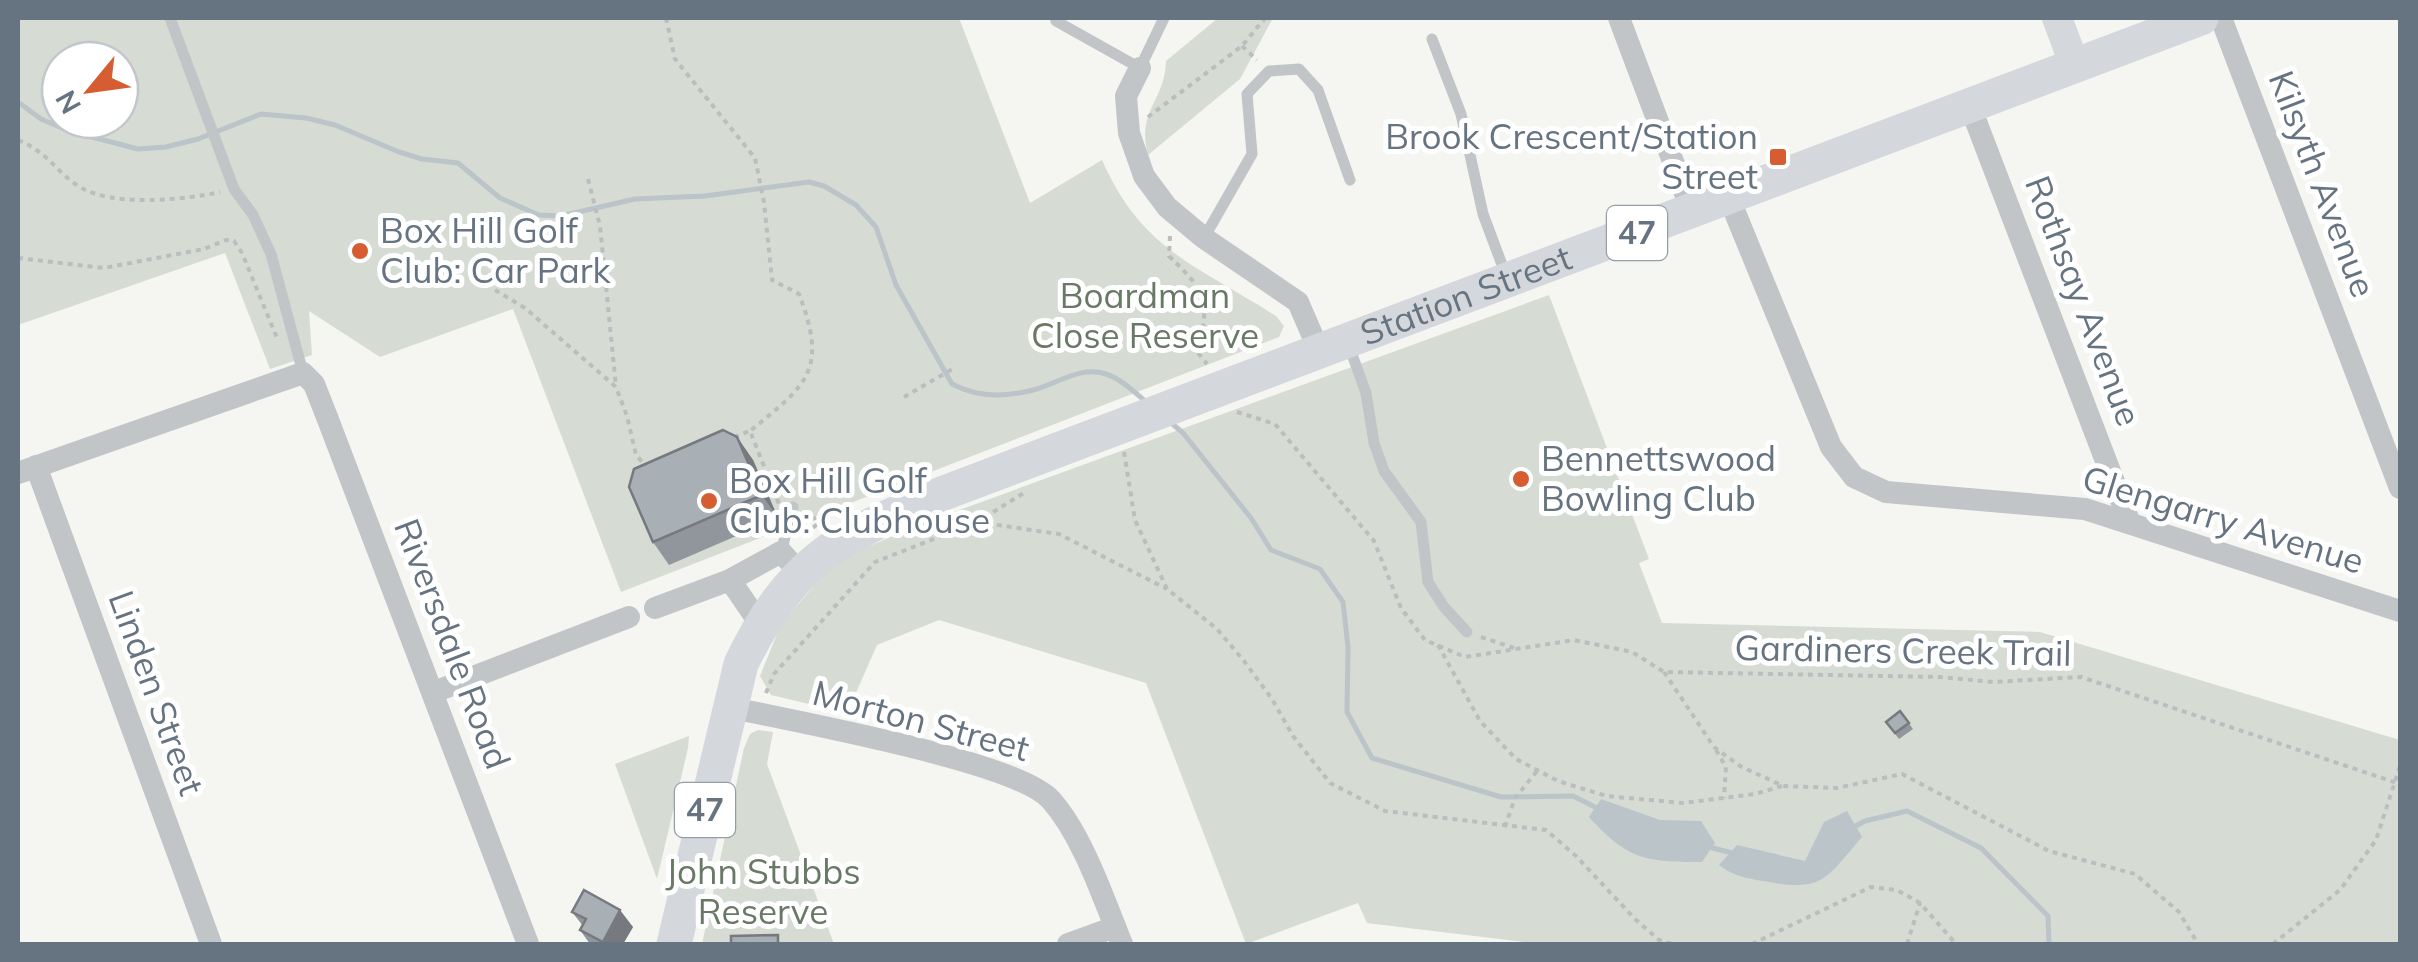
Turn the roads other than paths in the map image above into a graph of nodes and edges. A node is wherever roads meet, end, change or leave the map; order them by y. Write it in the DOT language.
graph roads {
  1 [pos="170,18"];
  2 [pos="1055,18"];
  3 [pos="1164,18"];
  4 [pos="1618,18"];
  5 [pos="2057,18"];
  6 [pos="2200,18"];
  7 [pos="2221,18"];
  8 [pos="1432,39"];
  9 [pos="2076,66"];
  10 [pos="1140,68"];
  11 [pos="1970,106"];
  12 [pos="1350,180"];
  13 [pos="1729,198"];
  14 [pos="1692,212"];
  15 [pos="1204,238"];
  16 [pos="1509,282"];
  17 [pos="1334,348"];
  18 [pos="294,375"];
  19 [pos="26,470"];
  20 [pos="2400,488"];
  21 [pos="793,508"];
  22 [pos="2129,522"];
  23 [pos="791,562"];
  24 [pos="730,580"];
  25 [pos="655,608"];
  26 [pos="2400,611"];
  27 [pos="629,617"];
  28 [pos="760,624"];
  29 [pos="1467,632"];
  30 [pos="434,692"];
  31 [pos="743,711"];
  32 [pos="677,928"];
  33 [pos="1118,936"];
  34 [pos="211,944"];
  35 [pos="528,944"];
  36 [pos="664,944"];
  37 [pos="1068,944"];
  1 -- 18 [label="lane"];
  2 -- 10 [label="lane"];
  3 -- 10 [label="lane"];
  4 -- 14 [label="street"];
  5 -- 9 [label="main road"];
  6 -- 9 [label="main road, Station Street / 47"];
  7 -- 20 [label="street, Kilsyth Avenue"];
  8 -- 16 [label="lane"];
  9 -- 11 [label="main road, Station Street / 47"];
  10 -- 15 [label="street"];
  11 -- 13 [label="main road, Station Street / 47"];
  11 -- 22 [label="street, Rothsay Avenue"];
  12 -- 15 [label="lane"];
  13 -- 14 [label="main road, Station Street / 47"];
  13 -- 22 [label="street, Glengarry Avenue"];
  14 -- 16 [label="main road, Station Street / 47"];
  15 -- 17 [label="street"];
  16 -- 17 [label="main road, Station Street / 47"];
  17 -- 23 [label="main road, Station Street / 47"];
  17 -- 29 [label="lane"];
  18 -- 19 [label="street"];
  18 -- 30 [label="street, Riversdale Road"];
  19 -- 34 [label="street, Linden Street"];
  21 -- 23 [label="lane"];
  22 -- 26 [label="street, Glengarry Avenue"];
  23 -- 24 [label="street, Station Street"];
  23 -- 28 [label="main road, Station Street / 47"];
  24 -- 25 [label="street, Station Street"];
  24 -- 28 [label="street"];
  27 -- 30 [label="street"];
  28 -- 31 [label="main road, Station Street / 47"];
  30 -- 35 [label="street, Riversdale Road"];
  31 -- 32 [label="main road, Station Street / 47"];
  31 -- 33 [label="street, Morton Street"];
  32 -- 36 [label="main road, Station Street / 47"];
  33 -- 37 [label="street"];
}
